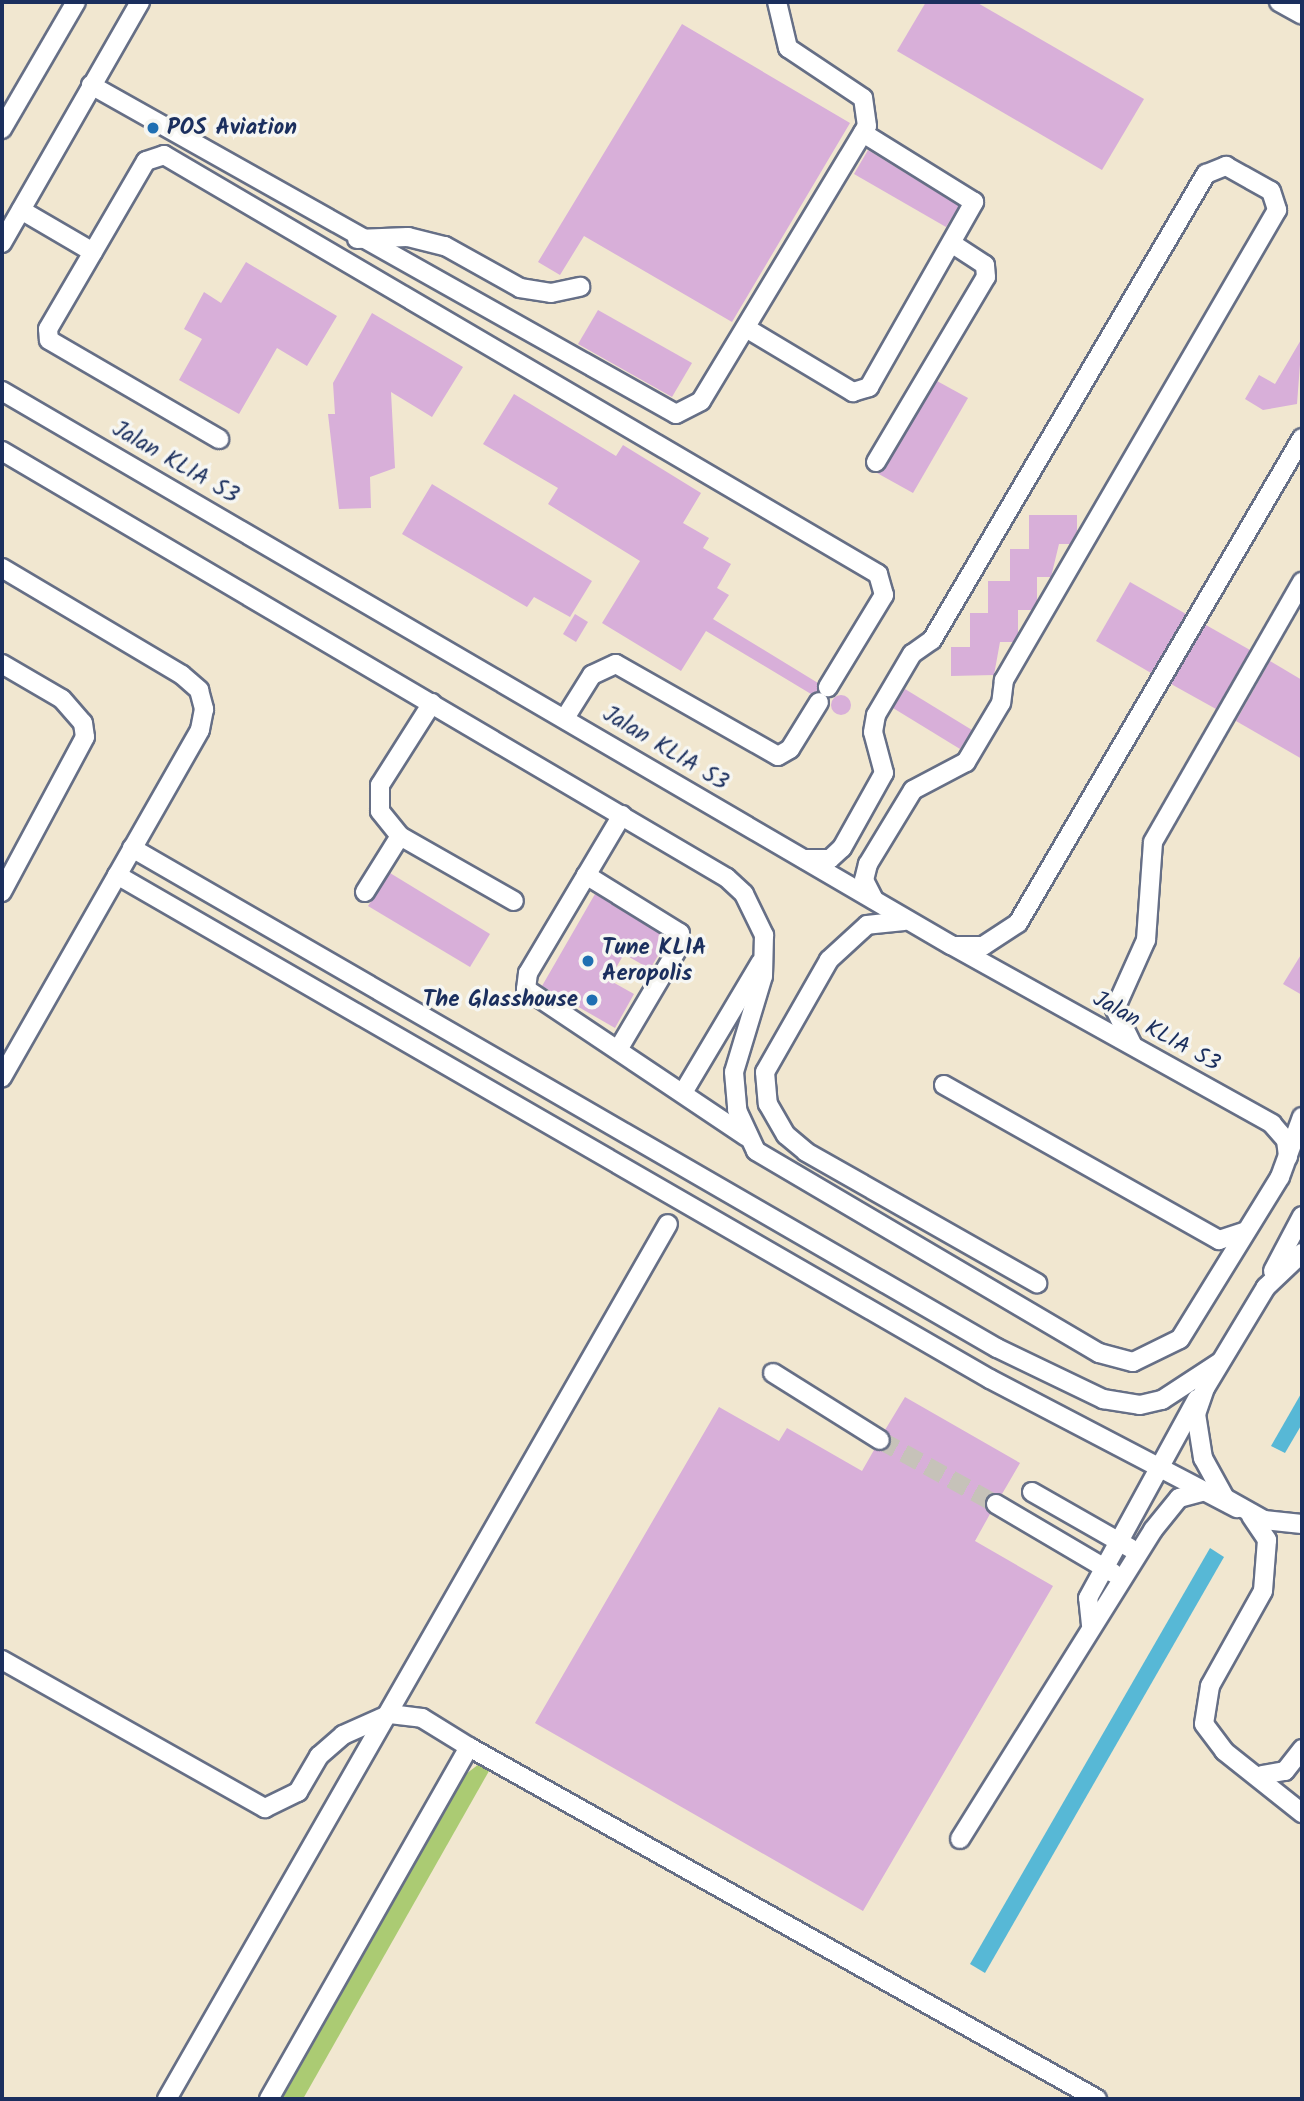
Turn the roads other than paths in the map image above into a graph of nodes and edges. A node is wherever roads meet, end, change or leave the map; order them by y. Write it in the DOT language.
graph roads {
  1 [pos="76,2"];
  2 [pos="140,2"];
  3 [pos="777,2"];
  4 [pos="1279,2"];
  5 [pos="1302,15"];
  6 [pos="91,85"];
  7 [pos="2,129"];
  8 [pos="863,133"];
  9 [pos="21,210"];
  10 [pos="357,239"];
  11 [pos="2,243"];
  12 [pos="953,244"];
  13 [pos="93,252"];
  14 [pos="580,288"];
  15 [pos="746,328"];
  16 [pos="2,380"];
  17 [pos="9,395"];
  18 [pos="1302,438"];
  19 [pos="219,439"];
  20 [pos="2,451"];
  21 [pos="876,462"];
  22 [pos="2,568"];
  23 [pos="1302,582"];
  24 [pos="2,664"];
  25 [pos="432,703"];
  26 [pos="565,718"];
  27 [pos="622,815"];
  28 [pos="400,836"];
  29 [pos="132,848"];
  30 [pos="804,859"];
  31 [pos="117,875"];
  32 [pos="586,875"];
  33 [pos="2,892"];
  34 [pos="365,892"];
  35 [pos="874,900"];
  36 [pos="514,901"];
  37 [pos="917,925"];
  38 [pos="951,945"];
  39 [pos="765,955"];
  40 [pos="618,1050"];
  41 [pos="1141,1052"];
  42 [pos="2,1077"];
  43 [pos="943,1085"];
  44 [pos="684,1091"];
  45 [pos="1302,1117"];
  46 [pos="746,1136"];
  47 [pos="1288,1158"];
  48 [pos="1302,1216"];
  49 [pos="668,1224"];
  50 [pos="1249,1229"];
  51 [pos="1302,1253"];
  52 [pos="1037,1283"];
  53 [pos="1266,1287"];
  54 [pos="1220,1362"];
  55 [pos="773,1373"];
  56 [pos="1205,1388"];
  57 [pos="880,1440"];
  58 [pos="1156,1465"];
  59 [pos="1205,1491"];
  60 [pos="1032,1492"];
  61 [pos="996,1504"];
  62 [pos="1243,1512"];
  63 [pos="1302,1524"];
  64 [pos="1121,1542"];
  65 [pos="1141,1555"];
  66 [pos="1106,1568"];
  67 [pos="1124,1582"];
  68 [pos="1091,1625"];
  69 [pos="2,1660"];
  70 [pos="390,1714"];
  71 [pos="470,1746"];
  72 [pos="1302,1749"];
  73 [pos="1262,1775"];
  74 [pos="1302,1814"];
  75 [pos="960,1839"];
  76 [pos="167,2099"];
  77 [pos="269,2099"];
  78 [pos="1097,2099"];
  1 -- 7 [label="street"];
  2 -- 6 [label="street"];
  3 -- 8 [label="street"];
  4 -- 5 [label="street"];
  6 -- 9 [label="street"];
  6 -- 10 [label="street"];
  8 -- 12 [label="street"];
  8 -- 15 [label="street"];
  9 -- 11 [label="street"];
  9 -- 13 [label="street"];
  10 -- 14 [label="street"];
  10 -- 15 [label="street"];
  12 -- 15 [label="street"];
  12 -- 21 [label="street"];
  13 -- 19 [label="street"];
  13 -- 26 [label="street"];
  16 -- 17 [label="street"];
  17 -- 26 [label="street, Jalan KLIA S3"];
  18 -- 38 [label="street"];
  20 -- 25 [label="street"];
  22 -- 29 [label="street"];
  23 -- 41 [label="street"];
  24 -- 33 [label="street"];
  25 -- 27 [label="street"];
  25 -- 28 [label="street"];
  26 -- 30 [label="street, Jalan KLIA S3"];
  27 -- 32 [label="street"];
  27 -- 39 [label="street"];
  28 -- 34 [label="street"];
  28 -- 36 [label="street"];
  29 -- 31 [label="street"];
  29 -- 54 [label="street"];
  30 -- 35 [label="street, Jalan KLIA S3"];
  30 -- 35 [label="street"];
  31 -- 42 [label="street"];
  31 -- 58 [label="street"];
  32 -- 40 [label="street"];
  32 -- 40 [label="street"];
  35 -- 37 [label="street, Jalan KLIA S3"];
  37 -- 38 [label="street, Jalan KLIA S3"];
  37 -- 52 [label="street"];
  38 -- 41 [label="street, Jalan KLIA S3"];
  39 -- 44 [label="street"];
  39 -- 46 [label="street"];
  40 -- 44 [label="street"];
  41 -- 47 [label="street, Jalan KLIA S3"];
  43 -- 50 [label="street"];
  44 -- 46 [label="street"];
  45 -- 47 [label="street"];
  46 -- 50 [label="street"];
  47 -- 50 [label="street"];
  48 -- 53 [label="street"];
  49 -- 70 [label="street"];
  51 -- 53 [label="street"];
  53 -- 54 [label="street"];
  54 -- 56 [label="street"];
  55 -- 57 [label="street"];
  56 -- 58 [label="street"];
  56 -- 62 [label="street"];
  58 -- 59 [label="street"];
  58 -- 64 [label="street"];
  59 -- 62 [label="street"];
  59 -- 65 [label="street"];
  60 -- 64 [label="street"];
  61 -- 66 [label="street"];
  62 -- 63 [label="street"];
  62 -- 73 [label="street"];
  64 -- 65 [label="street"];
  64 -- 66 [label="street"];
  65 -- 67 [label="street"];
  66 -- 67 [label="street"];
  66 -- 68 [label="street"];
  67 -- 68 [label="street"];
  68 -- 75 [label="street"];
  69 -- 70 [label="street"];
  70 -- 71 [label="street"];
  70 -- 76 [label="street"];
  71 -- 77 [label="street"];
  71 -- 78 [label="street"];
  72 -- 73 [label="street"];
  73 -- 74 [label="street"];
}
